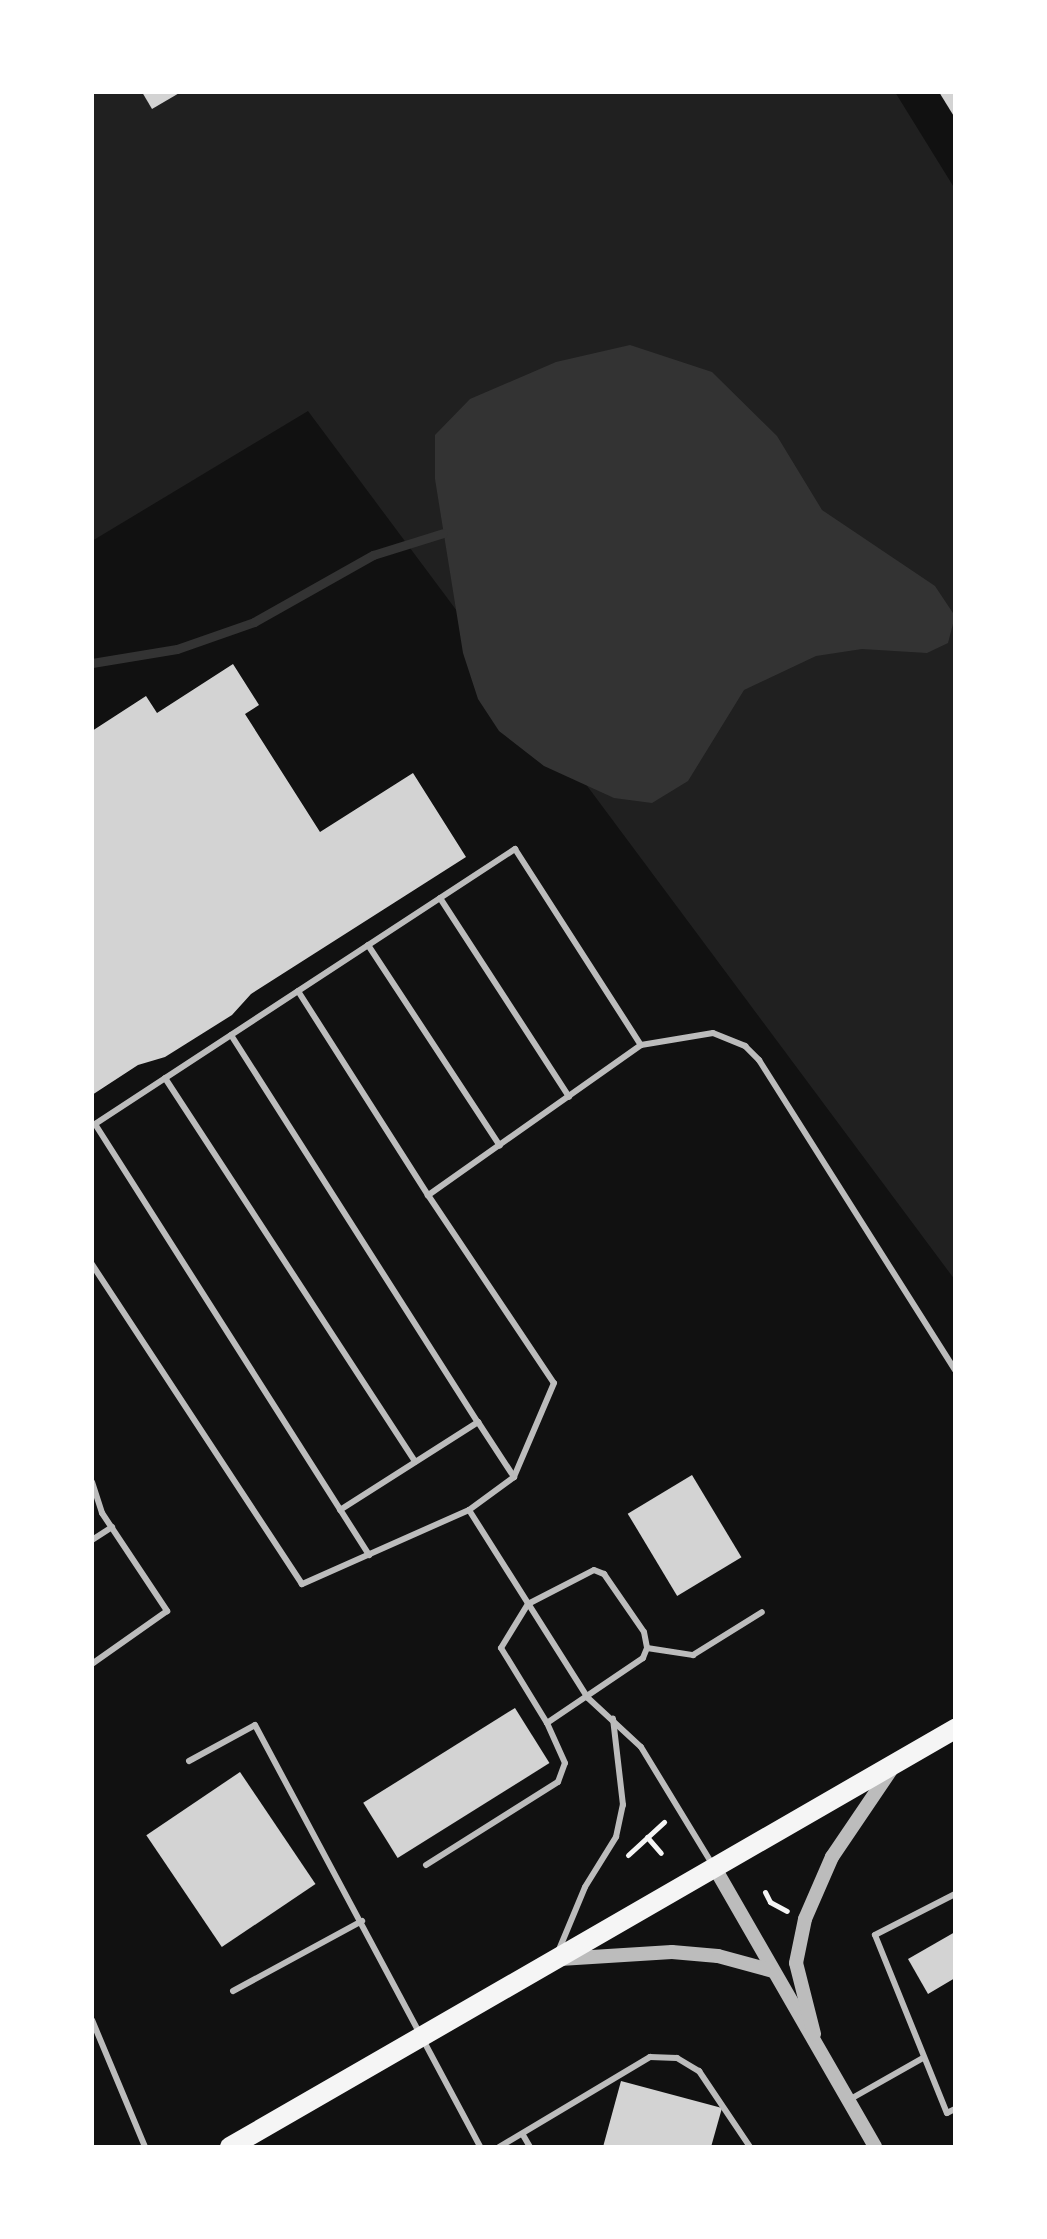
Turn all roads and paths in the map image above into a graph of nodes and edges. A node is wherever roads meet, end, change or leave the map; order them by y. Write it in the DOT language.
graph roads {
  1 [pos="440,898"];
  2 [pos="368,945"];
  3 [pos="298,991"];
  4 [pos="231,1035"];
  5 [pos="641,1045"];
  6 [pos="165,1078"];
  7 [pos="569,1097"];
  8 [pos="93,1125"];
  9 [pos="500,1146"];
  10 [pos="428,1195"];
  11 [pos="92,1264"];
  12 [pos="955,1370"];
  13 [pos="478,1422"];
  14 [pos="415,1462"];
  15 [pos="514,1477"];
  16 [pos="92,1482"];
  17 [pos="340,1510"];
  18 [pos="469,1510"];
  19 [pos="112,1527"];
  20 [pos="92,1540"];
  21 [pos="369,1555"];
  22 [pos="528,1604"];
  23 [pos="762,1612"];
  24 [pos="647,1648"];
  25 [pos="92,1664"];
  26 [pos="588,1698"];
  27 [pos="613,1719"];
  28 [pos="547,1723"];
  29 [pos="955,1729"];
  30 [pos="189,1761"];
  31 [pos="892,1767"];
  32 [pos="664,1822"];
  33 [pos="661,1853"];
  34 [pos="426,1865"];
  35 [pos="716,1870"];
  36 [pos="765,1892"];
  37 [pos="955,1894"];
  38 [pos="761,1907"];
  39 [pos="362,1921"];
  40 [pos="555,1960"];
  41 [pos="773,1971"];
  42 [pos="233,1991"];
  43 [pos="92,2020"];
  44 [pos="419,2038"];
  45 [pos="818,2050"];
  46 [pos="923,2058"];
  47 [pos="847,2101"];
  48 [pos="955,2109"];
  49 [pos="523,2135"];
  50 [pos="145,2147"];
  51 [pos="230,2147"];
  52 [pos="480,2147"];
  53 [pos="499,2147"];
  54 [pos="530,2147"];
  55 [pos="750,2147"];
  56 [pos="875,2147"];
  1 -- 2 [label="lane"];
  1 -- 5 [label="lane"];
  1 -- 7 [label="lane"];
  2 -- 3 [label="lane"];
  2 -- 9 [label="lane"];
  3 -- 4 [label="lane"];
  3 -- 10 [label="lane"];
  4 -- 6 [label="lane"];
  4 -- 13 [label="lane"];
  5 -- 7 [label="lane"];
  5 -- 12 [label="lane"];
  6 -- 8 [label="lane"];
  6 -- 14 [label="lane"];
  7 -- 9 [label="lane"];
  8 -- 17 [label="lane"];
  9 -- 10 [label="lane"];
  10 -- 15 [label="lane"];
  11 -- 21 [label="lane"];
  13 -- 14 [label="lane"];
  13 -- 15 [label="lane"];
  14 -- 17 [label="lane"];
  15 -- 18 [label="lane"];
  16 -- 19 [label="lane"];
  17 -- 21 [label="lane"];
  18 -- 21 [label="lane"];
  18 -- 22 [label="lane"];
  19 -- 20 [label="lane"];
  19 -- 25 [label="lane"];
  22 -- 24 [label="lane"];
  22 -- 26 [label="lane"];
  22 -- 28 [label="lane"];
  23 -- 24 [label="lane"];
  24 -- 26 [label="lane"];
  26 -- 27 [label="lane"];
  26 -- 28 [label="lane"];
  27 -- 35 [label="lane"];
  27 -- 40 [label="lane"];
  28 -- 34 [label="lane"];
  29 -- 31 [label="main road"];
  30 -- 39 [label="lane"];
  31 -- 35 [label="main road"];
  31 -- 45 [label="street"];
  32 -- 33 [label="path"];
  35 -- 40 [label="main road"];
  35 -- 41 [label="street"];
  36 -- 38 [label="path"];
  37 -- 46 [label="lane"];
  39 -- 42 [label="lane"];
  39 -- 44 [label="lane"];
  40 -- 41 [label="street"];
  40 -- 44 [label="main road"];
  41 -- 45 [label="street"];
  43 -- 50 [label="lane"];
  44 -- 51 [label="main road"];
  44 -- 52 [label="lane"];
  45 -- 47 [label="street"];
  46 -- 47 [label="lane"];
  46 -- 48 [label="lane"];
  47 -- 56 [label="street"];
  49 -- 53 [label="lane"];
  49 -- 54 [label="lane"];
  49 -- 55 [label="lane"];
}
